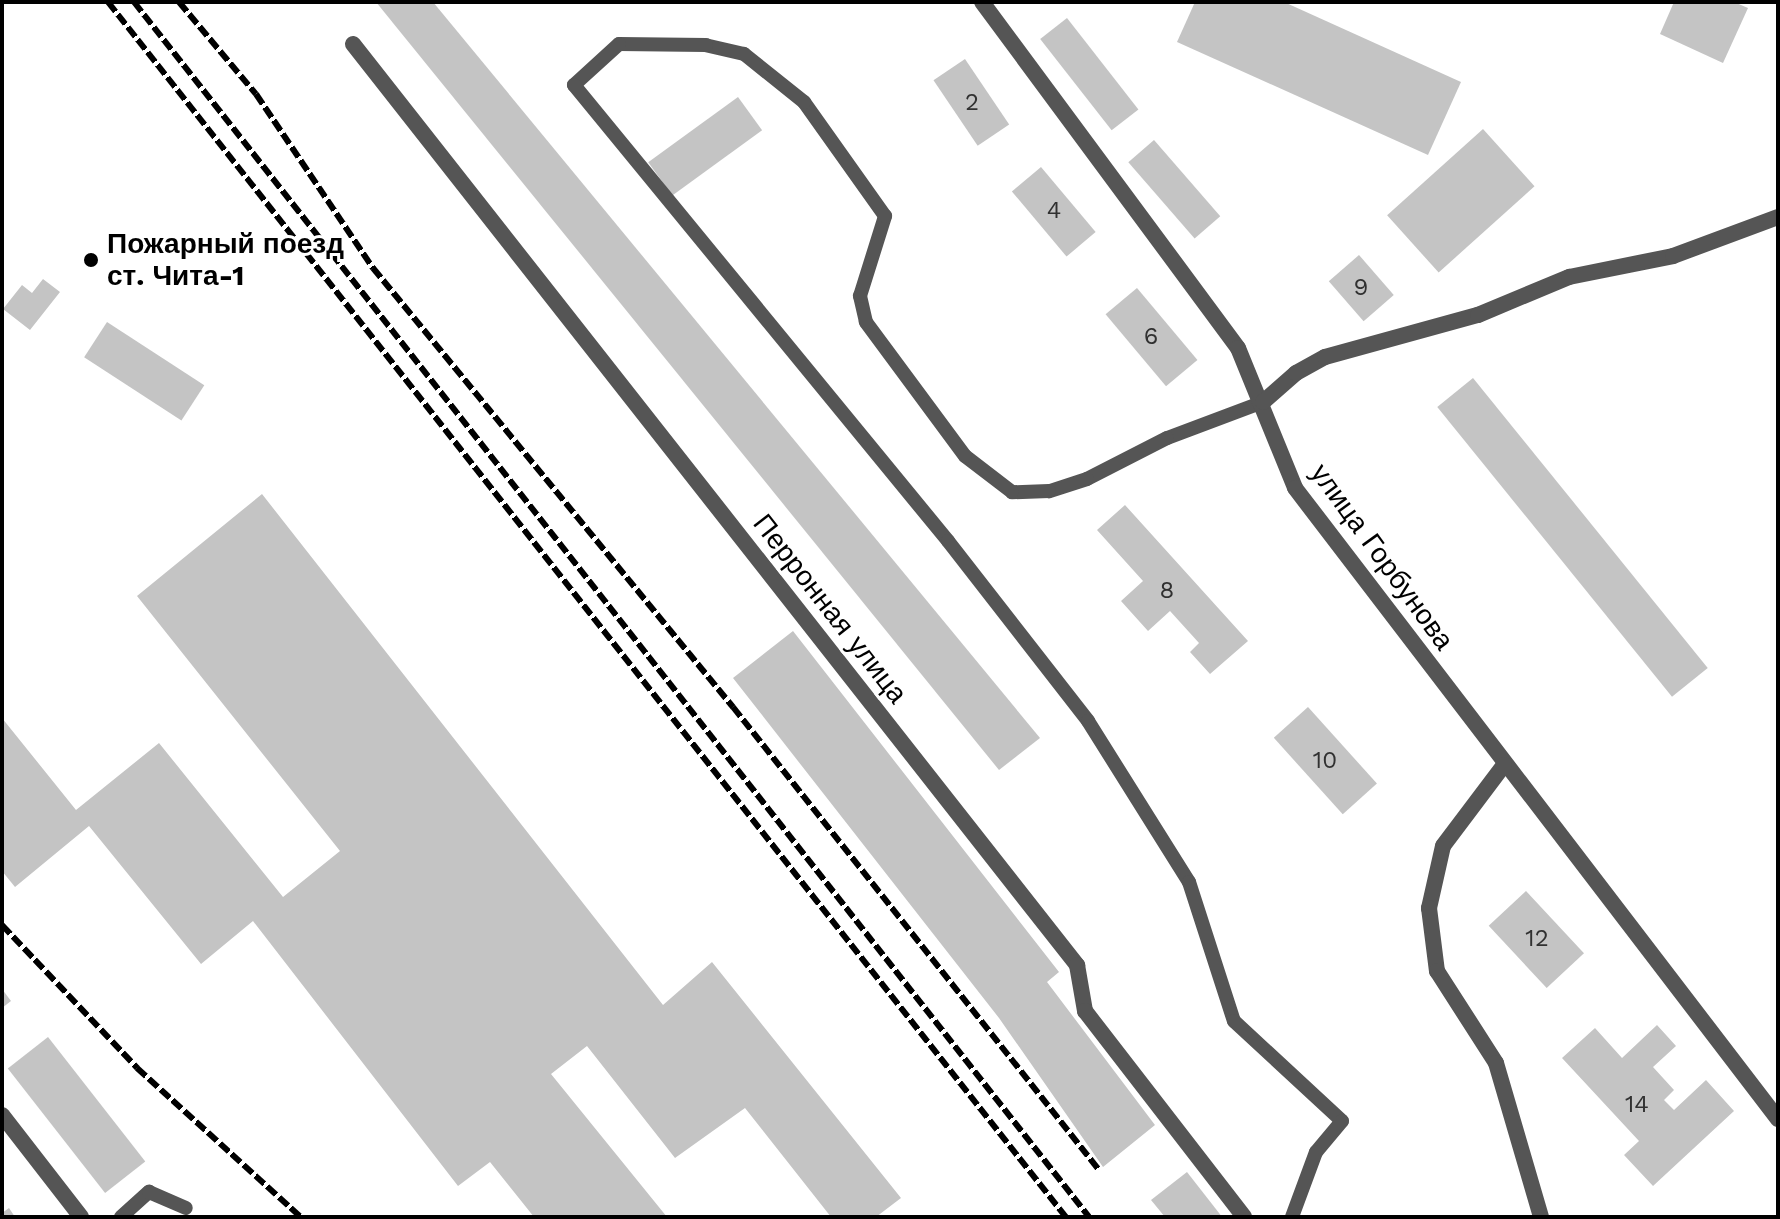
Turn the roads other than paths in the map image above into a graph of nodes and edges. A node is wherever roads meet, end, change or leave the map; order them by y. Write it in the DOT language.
graph roads {
  1 [pos="982,2"];
  2 [pos="353,44"];
  3 [pos="1778,217"];
  4 [pos="1263,402"];
  5 [pos="1504,765"];
  6 [pos="2,1115"];
  7 [pos="1778,1119"];
  8 [pos="186,1208"];
  9 [pos="81,1217"];
  10 [pos="121,1217"];
  11 [pos="1244,1217"];
  12 [pos="1292,1217"];
  13 [pos="1541,1217"];
  1 -- 4 [label="street, улица Горбунова"];
  2 -- 11 [label="street, Перронная улица"];
  3 -- 4 [label="street"];
  4 -- 5 [label="street, улица Горбунова"];
  4 -- 12 [label="lane"];
  5 -- 7 [label="street, улица Горбунова"];
  5 -- 13 [label="street"];
  6 -- 9 [label="street"];
  8 -- 10 [label="lane"];
}
